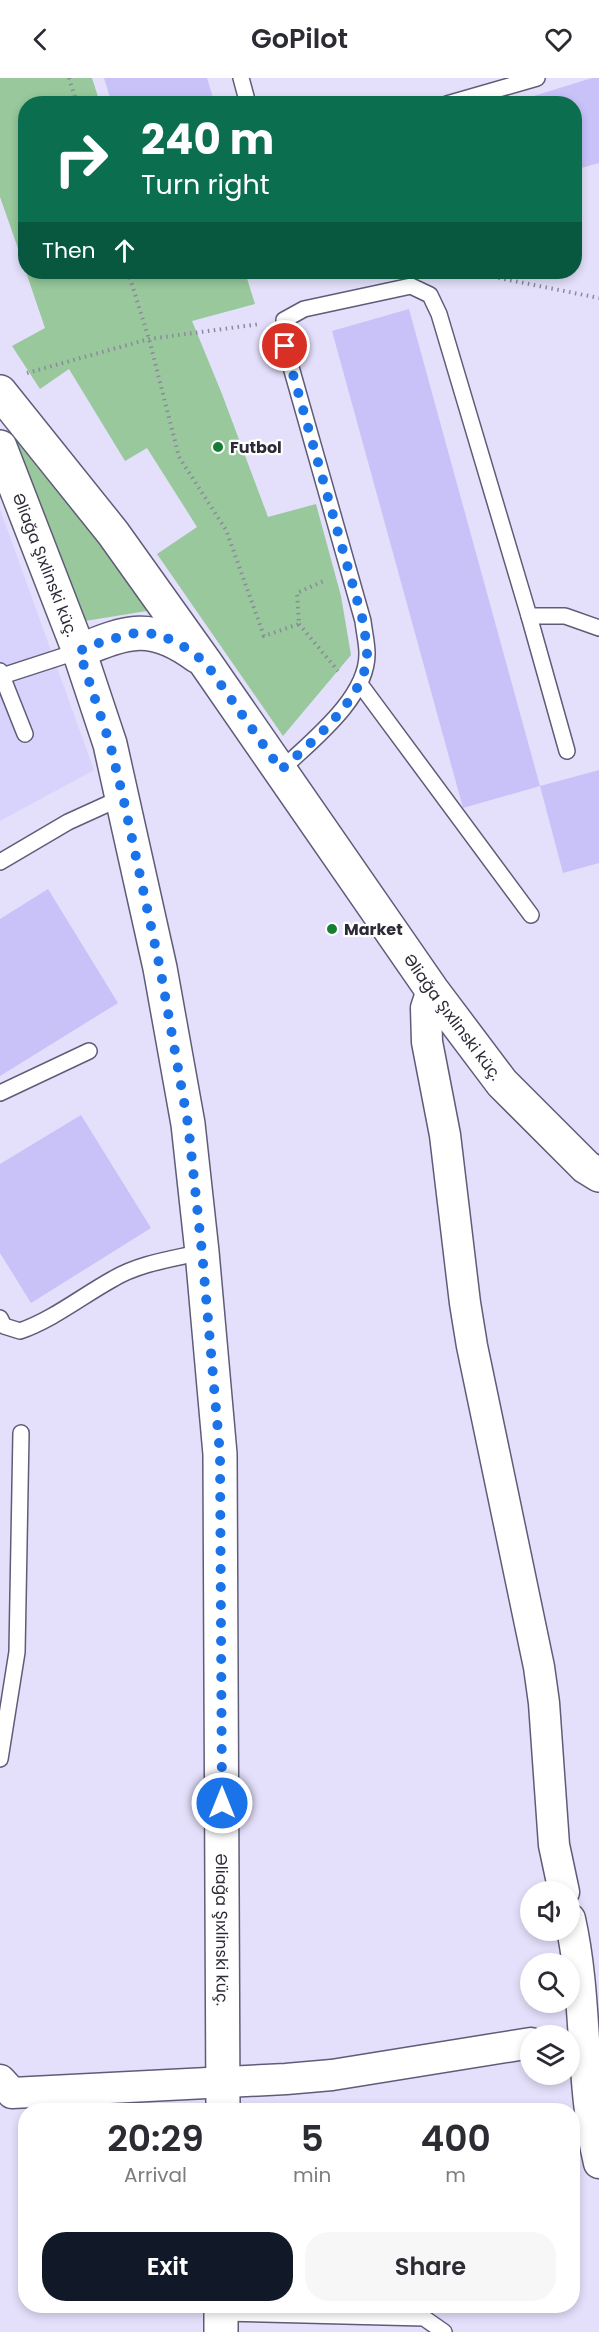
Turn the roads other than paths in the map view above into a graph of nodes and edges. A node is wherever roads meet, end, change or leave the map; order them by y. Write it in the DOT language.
graph roads {
  1 [pos="241,78"];
  2 [pos="537,78"];
  3 [pos="246,96"];
  4 [pos="475,96"];
  5 [pos="11,383"];
  6 [pos="4,469"];
  7 [pos="529,616"];
  8 [pos="599,628"];
  9 [pos="79,651"];
  10 [pos="205,662"];
  11 [pos="1,673"];
  12 [pos="360,684"];
  13 [pos="25,734"];
  14 [pos="567,751"];
  15 [pos="281,770"];
  16 [pos="123,797"];
  17 [pos="0,862"];
  18 [pos="531,915"];
  19 [pos="432,990"];
  20 [pos="89,1051"];
  21 [pos="0,1093"];
  22 [pos="599,1175"];
  23 [pos="202,1252"];
  24 [pos="0,1318"];
  25 [pos="21,1434"];
  26 [pos="0,1759"];
  27 [pos="562,1881"];
  28 [pos="574,1941"];
  29 [pos="584,2035"];
  30 [pos="520,2045"];
  31 [pos="0,2080"];
  32 [pos="223,2096"];
  33 [pos="599,2163"];
  34 [pos="221,2317"];
  35 [pos="444,2332"];
  1 -- 3 [label="lane"];
  2 -- 4 [label="lane"];
  5 -- 10 [label="main road, Əliağa Şıxlinski küç."];
  6 -- 9 [label="main road, Əliağa Şıxlinski küç."];
  7 -- 8 [label="lane"];
  7 -- 12 [label="lane"];
  7 -- 14 [label="lane"];
  9 -- 10 [label="main road"];
  9 -- 11 [label="lane"];
  9 -- 16 [label="main road, Əliağa Şıxlinski küç."];
  10 -- 15 [label="main road, Əliağa Şıxlinski küç."];
  11 -- 13 [label="lane"];
  12 -- 15 [label="lane"];
  12 -- 18 [label="lane"];
  15 -- 19 [label="main road, Əliağa Şıxlinski küç."];
  16 -- 17 [label="lane"];
  16 -- 23 [label="main road, Əliağa Şıxlinski küç."];
  19 -- 22 [label="main road, Əliağa Şıxlinski küç."];
  19 -- 27 [label="street"];
  20 -- 21 [label="lane"];
  23 -- 24 [label="lane"];
  23 -- 32 [label="main road, Əliağa Şıxlinski küç."];
  25 -- 26 [label="lane"];
  28 -- 29 [label="street"];
  29 -- 33 [label="street"];
  30 -- 32 [label="street"];
  31 -- 32 [label="street"];
  34 -- 35 [label="lane"];
}
